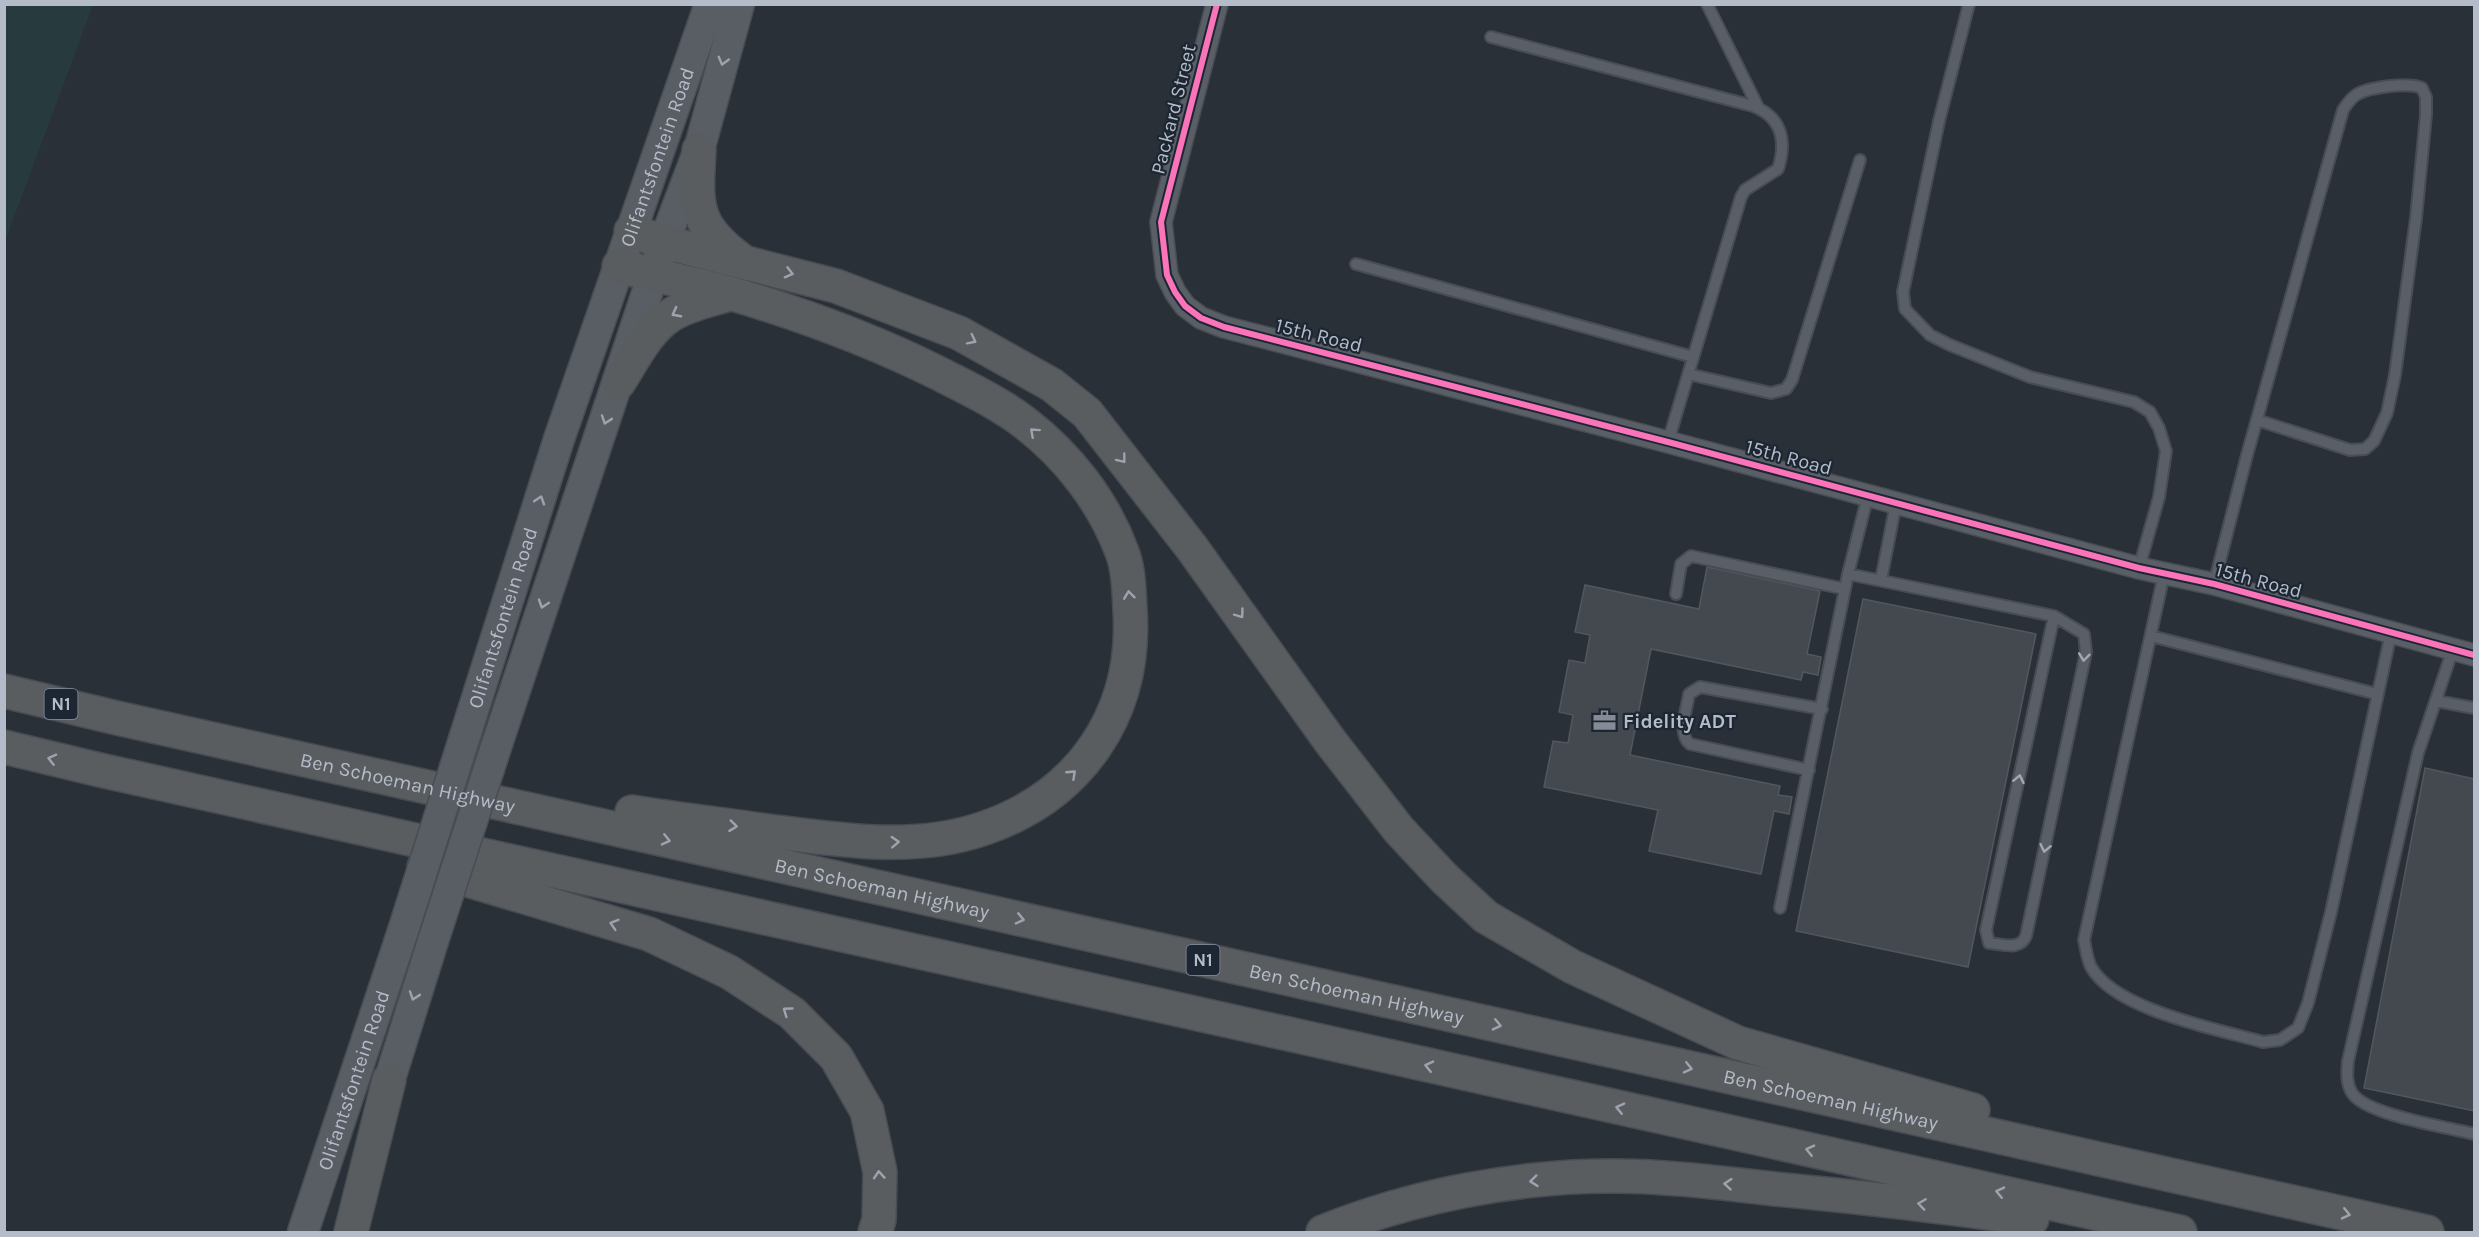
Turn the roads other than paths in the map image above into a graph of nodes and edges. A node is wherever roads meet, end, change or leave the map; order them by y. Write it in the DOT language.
graph roads {
  1 [pos="710,4"];
  2 [pos="739,4"];
  3 [pos="1217,4"];
  4 [pos="1707,4"];
  5 [pos="1969,4"];
  6 [pos="1491,37"];
  7 [pos="1759,109"];
  8 [pos="699,150"];
  9 [pos="1860,160"];
  10 [pos="1161,222"];
  11 [pos="631,231"];
  12 [pos="664,242"];
  13 [pos="743,261"];
  14 [pos="1356,264"];
  15 [pos="619,266"];
  16 [pos="653,275"];
  17 [pos="731,294"];
  18 [pos="1693,357"];
  19 [pos="1688,374"];
  20 [pos="619,382"];
  21 [pos="2257,420"];
  22 [pos="1668,442"];
  23 [pos="1868,495"];
  24 [pos="1896,502"];
  25 [pos="2139,568"];
  26 [pos="1848,574"];
  27 [pos="2164,574"];
  28 [pos="1881,580"];
  29 [pos="2214,584"];
  30 [pos="1845,589"];
  31 [pos="1676,594"];
  32 [pos="2054,616"];
  33 [pos="2391,633"];
  34 [pos="2151,636"];
  35 [pos="2453,649"];
  36 [pos="2475,655"];
  37 [pos="4,691"];
  38 [pos="2377,694"];
  39 [pos="2436,700"];
  40 [pos="2475,708"];
  41 [pos="1822,709"];
  42 [pos="117,718"];
  43 [pos="4,747"];
  44 [pos="100,770"];
  45 [pos="1809,770"];
  46 [pos="1780,908"];
  47 [pos="389,1080"];
  48 [pos="2475,1134"];
  49 [pos="2289,1202"];
  50 [pos="303,1233"];
  51 [pos="339,1233"];
  52 [pos="351,1233"];
  53 [pos="875,1233"];
  54 [pos="1323,1233"];
  55 [pos="2126,1233"];
  56 [pos="2180,1233"];
  57 [pos="2427,1233"];
  1 -- 11 [label="main road, Olifantsfontein Road"];
  2 -- 8 [label="main road, Olifantsfontein Road, one-way"];
  3 -- 10 [label="street, Packard Street"];
  4 -- 7 [label="lane"];
  5 -- 25 [label="lane"];
  6 -- 7 [label="lane"];
  7 -- 18 [label="lane"];
  8 -- 12 [label="main road, Olifantsfontein Road"];
  8 -- 13 [label="highway"];
  9 -- 19 [label="lane"];
  10 -- 22 [label="street, 15th Road"];
  11 -- 12 [label="highway"];
  11 -- 15 [label="main road, Olifantsfontein Road"];
  12 -- 13 [label="highway"];
  12 -- 16 [label="main road, Olifantsfontein Road"];
  13 -- 49 [label="highway, one-way"];
  14 -- 18 [label="lane"];
  15 -- 16 [label="highway"];
  50 -- 15 [label="main road, Olifantsfontein Road, one-way, bridge"];
  16 -- 17 [label="highway"];
  16 -- 20 [label="main road, Olifantsfontein Road"];
  17 -- 20 [label="highway, one-way"];
  42 -- 17 [label="highway, one-way"];
  18 -- 19 [label="lane"];
  19 -- 22 [label="lane"];
  20 -- 47 [label="main road, Olifantsfontein Road, one-way, bridge"];
  21 -- 21 [label="lane"];
  21 -- 29 [label="lane"];
  22 -- 23 [label="street, 15th Road"];
  23 -- 24 [label="street, 15th Road"];
  23 -- 26 [label="lane"];
  24 -- 25 [label="street, 15th Road"];
  24 -- 28 [label="lane"];
  25 -- 27 [label="street, 15th Road"];
  26 -- 28 [label="lane"];
  26 -- 30 [label="lane"];
  27 -- 29 [label="street, 15th Road"];
  27 -- 34 [label="lane"];
  28 -- 32 [label="lane"];
  29 -- 33 [label="street, 15th Road"];
  30 -- 31 [label="lane"];
  30 -- 41 [label="lane"];
  32 -- 32 [label="lane, one-way"];
  33 -- 35 [label="street, 15th Road"];
  33 -- 38 [label="lane"];
  34 -- 38 [label="lane"];
  34 -- 38 [label="lane"];
  35 -- 36 [label="street, 15th Road"];
  35 -- 39 [label="lane"];
  37 -- 42 [label="highway, Ben Schoeman Highway / N1"];
  39 -- 40 [label="lane"];
  39 -- 48 [label="lane"];
  41 -- 45 [label="lane"];
  41 -- 45 [label="lane"];
  42 -- 49 [label="highway, Ben Schoeman Highway / N1, one-way"];
  44 -- 43 [label="highway, one-way"];
  53 -- 44 [label="highway, one-way"];
  56 -- 44 [label="highway, one-way"];
  45 -- 46 [label="lane"];
  47 -- 51 [label="main road, Olifantsfontein Road"];
  47 -- 52 [label="highway"];
  49 -- 57 [label="highway, Ben Schoeman Highway / N1, one-way"];
  55 -- 54 [label="highway, one-way"];
}
